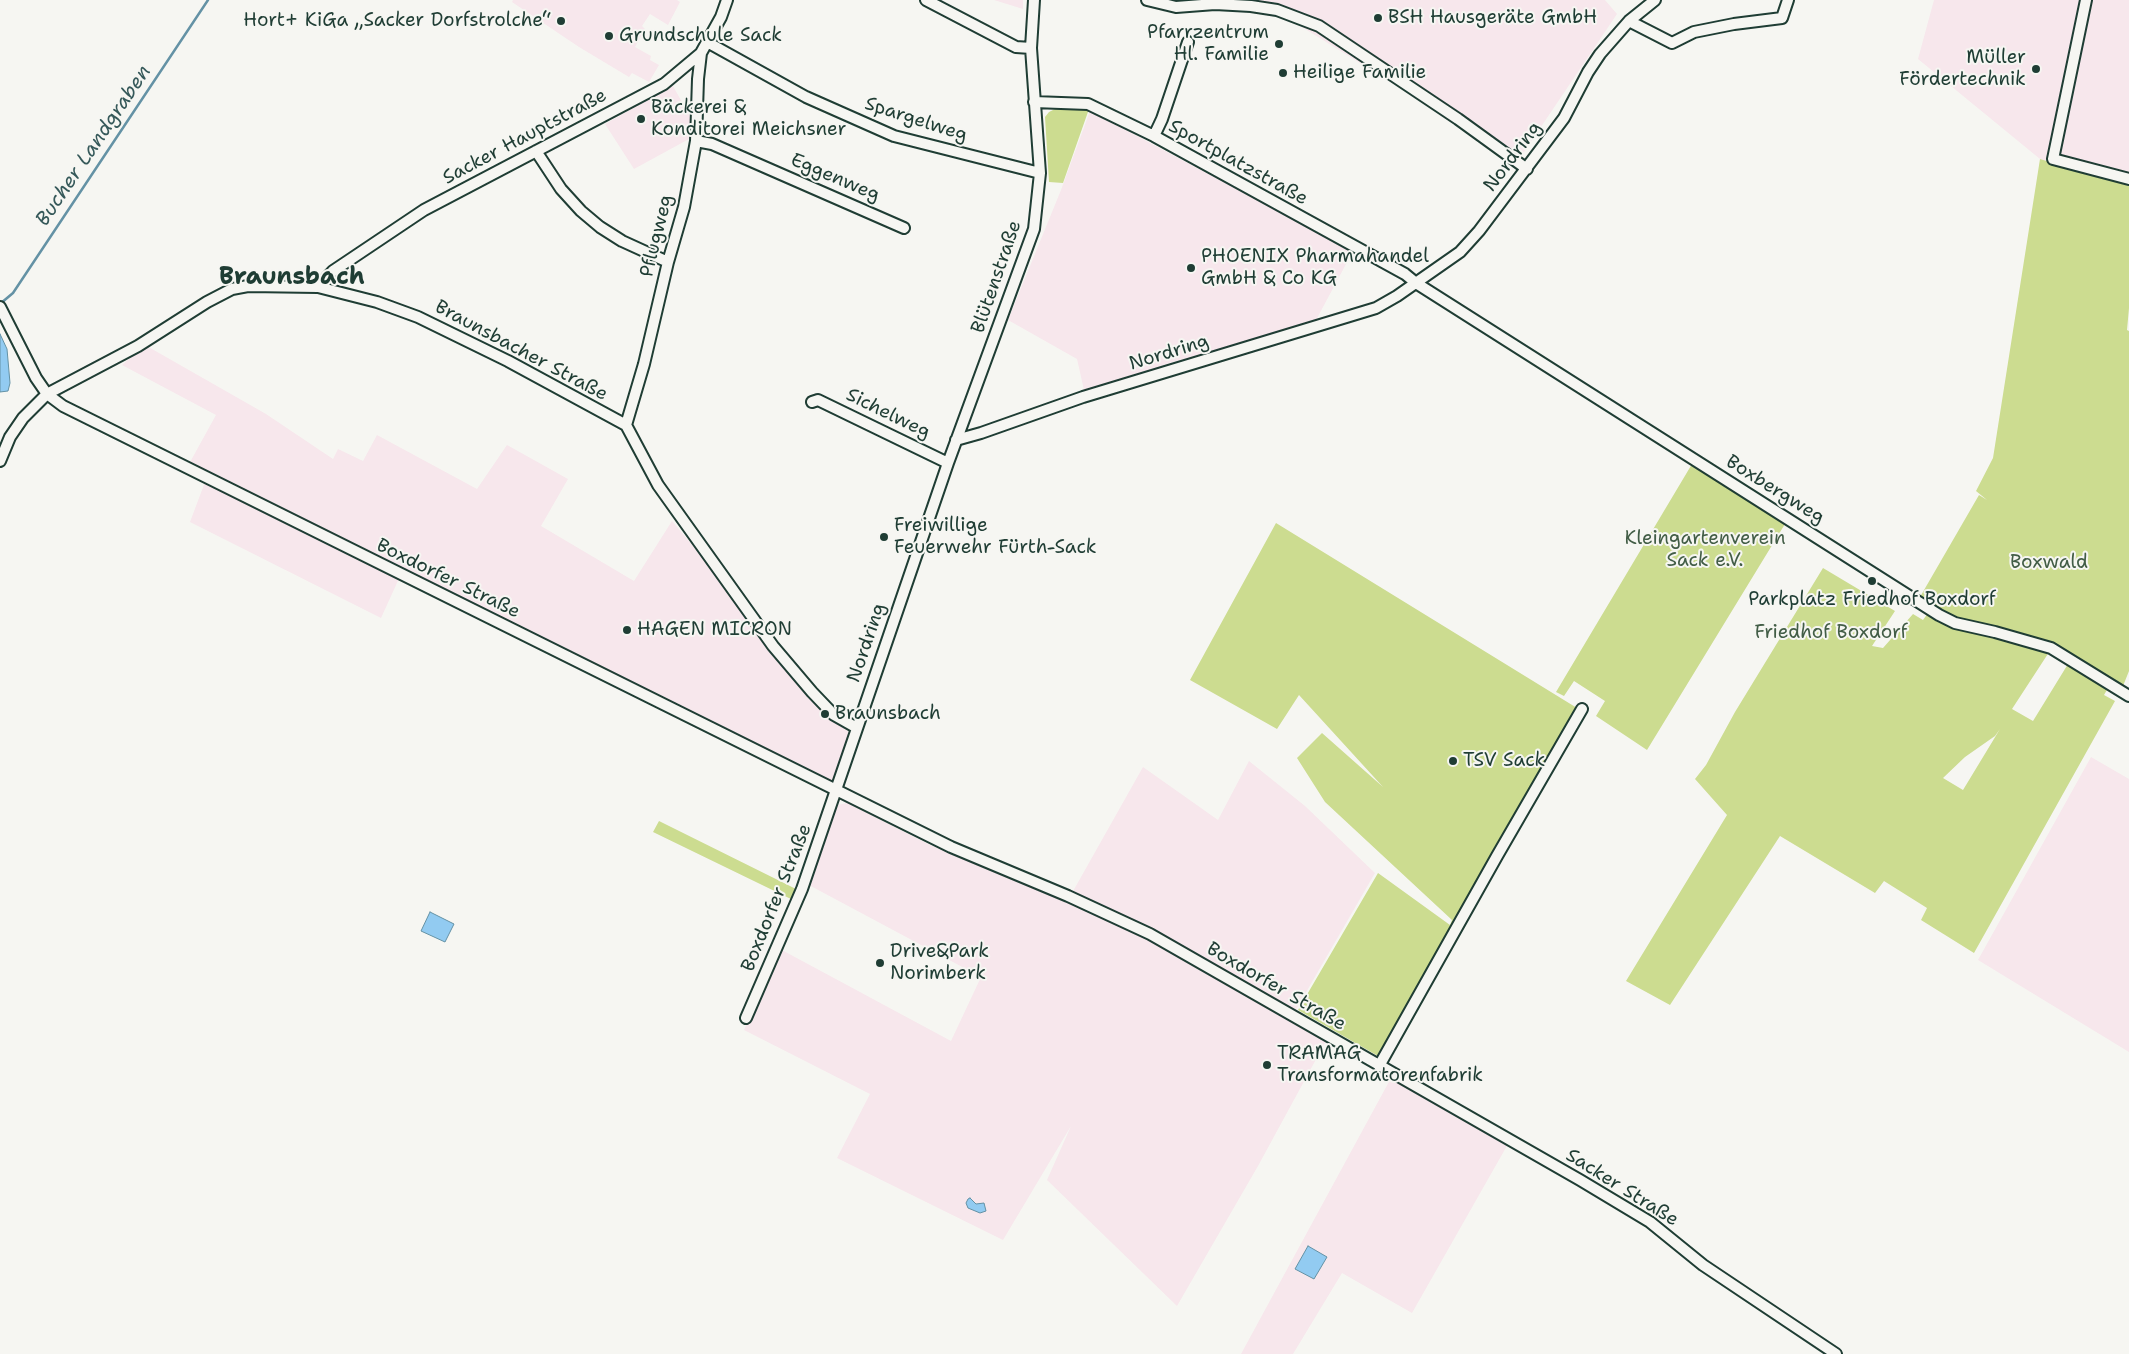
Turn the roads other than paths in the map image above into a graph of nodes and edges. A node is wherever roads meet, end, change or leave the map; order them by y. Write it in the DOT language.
graph roads {
  1 [pos="727,0"];
  2 [pos="926,0"];
  3 [pos="1034,0"];
  4 [pos="1147,0"];
  5 [pos="1655,0"];
  6 [pos="1788,0"];
  7 [pos="2086,0"];
  8 [pos="1629,20"];
  9 [pos="708,42"];
  10 [pos="1188,42"];
  11 [pos="1031,48"];
  12 [pos="701,52"];
  13 [pos="1034,102"];
  14 [pos="1154,136"];
  15 [pos="696,141"];
  16 [pos="536,151"];
  17 [pos="1527,169"];
  18 [pos="1040,173"];
  19 [pos="2129,179"];
  20 [pos="904,228"];
  21 [pos="668,262"];
  22 [pos="1416,283"];
  23 [pos="318,286"];
  24 [pos="1,310"];
  25 [pos="47,394"];
  26 [pos="812,402"];
  27 [pos="626,425"];
  28 [pos="956,440"];
  29 [pos="0,461"];
  30 [pos="948,463"];
  31 [pos="2129,696"];
  32 [pos="1582,709"];
  33 [pos="857,728"];
  34 [pos="836,791"];
  35 [pos="746,1018"];
  36 [pos="1379,1066"];
  37 [pos="1836,1354"];
  1 -- 9 [label="street, Sacker Hauptstraße"];
  2 -- 11 [label="street"];
  3 -- 11 [label="street, Blütenstraße"];
  4 -- 17 [label="street"];
  5 -- 8 [label="street, Nordring"];
  6 -- 8 [label="street"];
  7 -- 19 [label="street"];
  8 -- 17 [label="street, Nordring"];
  9 -- 12 [label="street, Sacker Hauptstraße"];
  9 -- 18 [label="street, Spargelweg"];
  10 -- 14 [label="street"];
  11 -- 13 [label="street, Blütenstraße"];
  12 -- 15 [label="street, Pflugweg"];
  12 -- 16 [label="street, Sacker Hauptstraße"];
  13 -- 14 [label="street, Sportplatzstraße"];
  13 -- 18 [label="street, Blütenstraße"];
  14 -- 22 [label="street, Sportplatzstraße"];
  15 -- 20 [label="street, Eggenweg"];
  15 -- 21 [label="street, Pflugweg"];
  16 -- 21 [label="street"];
  16 -- 23 [label="street, Sacker Hauptstraße"];
  17 -- 22 [label="street, Nordring"];
  18 -- 28 [label="street, Blütenstraße"];
  21 -- 27 [label="street, Pflugweg"];
  22 -- 28 [label="street, Nordring"];
  22 -- 31 [label="street, Boxbergweg"];
  23 -- 25 [label="street, Braunsbacher Straße"];
  23 -- 27 [label="street, Braunsbacher Straße"];
  24 -- 25 [label="street"];
  25 -- 29 [label="street, Braunsbacher Straße"];
  25 -- 34 [label="street, Boxdorfer Straße"];
  26 -- 30 [label="street, Sichelweg"];
  27 -- 33 [label="street"];
  28 -- 30 [label="street, Nordring"];
  30 -- 33 [label="street, Nordring"];
  32 -- 36 [label="street"];
  33 -- 34 [label="street, Nordring"];
  34 -- 35 [label="street, Boxdorfer Straße"];
  34 -- 36 [label="street, Boxdorfer Straße"];
  36 -- 37 [label="street, Sacker Straße"];
}
